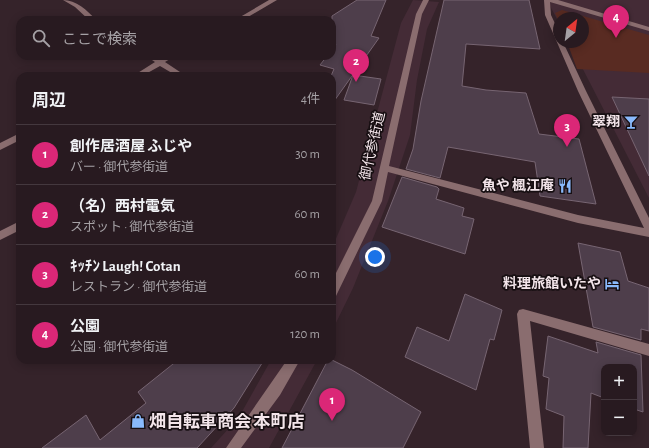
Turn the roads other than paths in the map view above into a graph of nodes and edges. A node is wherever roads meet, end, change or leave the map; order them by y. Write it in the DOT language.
graph roads {
  1 [pos="66,0"];
  2 [pos="274,0"];
  3 [pos="426,0"];
  4 [pos="547,0"];
  5 [pos="551,0"];
  6 [pos="88,16"];
  7 [pos="245,16"];
  8 [pos="553,27"];
  9 [pos="649,29"];
  10 [pos="562,48"];
  11 [pos="157,60"];
  12 [pos="164,60"];
  13 [pos="160,62"];
  14 [pos="144,72"];
  15 [pos="176,72"];
  16 [pos="16,138"];
  17 [pos="0,147"];
  18 [pos="384,168"];
  19 [pos="16,228"];
  20 [pos="649,228"];
  21 [pos="649,233"];
  22 [pos="0,236"];
  23 [pos="336,284"];
  24 [pos="649,350"];
  25 [pos="292,364"];
  26 [pos="233,448"];
  27 [pos="537,448"];
  1 -- 6 [label="street"];
  2 -- 7 [label="street"];
  3 -- 18 [label="street, 御代参街道"];
  4 -- 8 [label="street"];
  5 -- 9 [label="street"];
  10 -- 20 [label="street"];
  11 -- 13 [label="street"];
  12 -- 13 [label="street"];
  13 -- 14 [label="street"];
  13 -- 15 [label="street"];
  16 -- 17 [label="street"];
  18 -- 21 [label="street"];
  18 -- 23 [label="street, 御代参街道"];
  19 -- 22 [label="street"];
  24 -- 27 [label="street"];
  25 -- 26 [label="street"];
}
